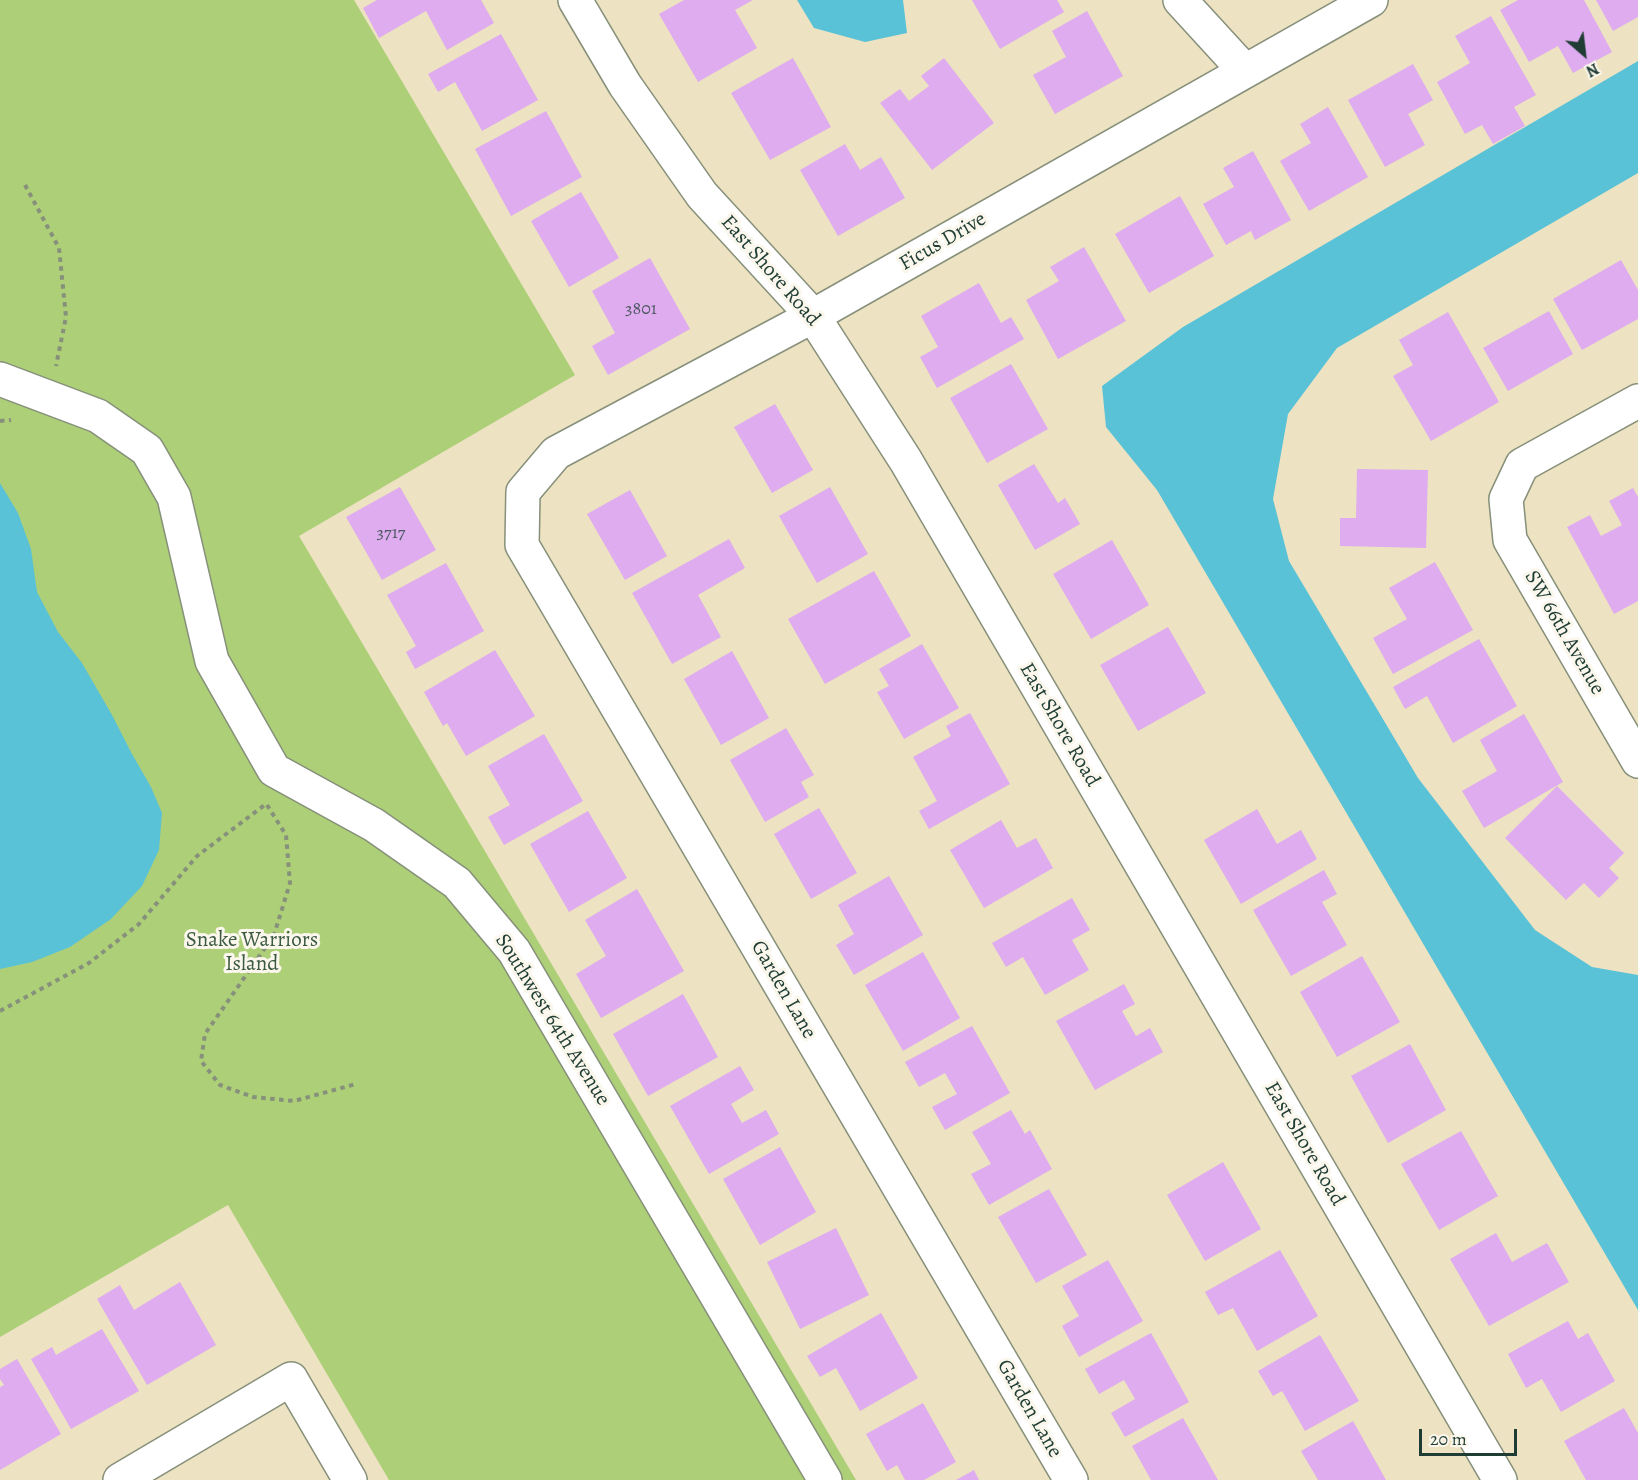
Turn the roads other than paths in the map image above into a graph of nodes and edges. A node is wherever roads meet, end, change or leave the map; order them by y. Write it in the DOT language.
graph roads {
  1 [pos="575,0"];
  2 [pos="1180,0"];
  3 [pos="1371,0"];
  4 [pos="1245,71"];
  5 [pos="813,316"];
  6 [pos="0,379"];
  7 [pos="1638,401"];
  8 [pos="523,492"];
  9 [pos="1638,761"];
  10 [pos="120,1480"];
  11 [pos="350,1480"];
  12 [pos="825,1480"];
  13 [pos="1071,1480"];
  14 [pos="1500,1480"];
  1 -- 5 [label="street, East Shore Road"];
  2 -- 4 [label="street"];
  3 -- 4 [label="street, Ficus Drive"];
  4 -- 5 [label="street, Ficus Drive"];
  5 -- 8 [label="street, Ficus Drive"];
  5 -- 14 [label="street, East Shore Road"];
  6 -- 12 [label="street, Southwest 64th Avenue"];
  7 -- 9 [label="street, SW 66th Avenue"];
  8 -- 13 [label="street, Garden Lane"];
  10 -- 11 [label="street"];
}
